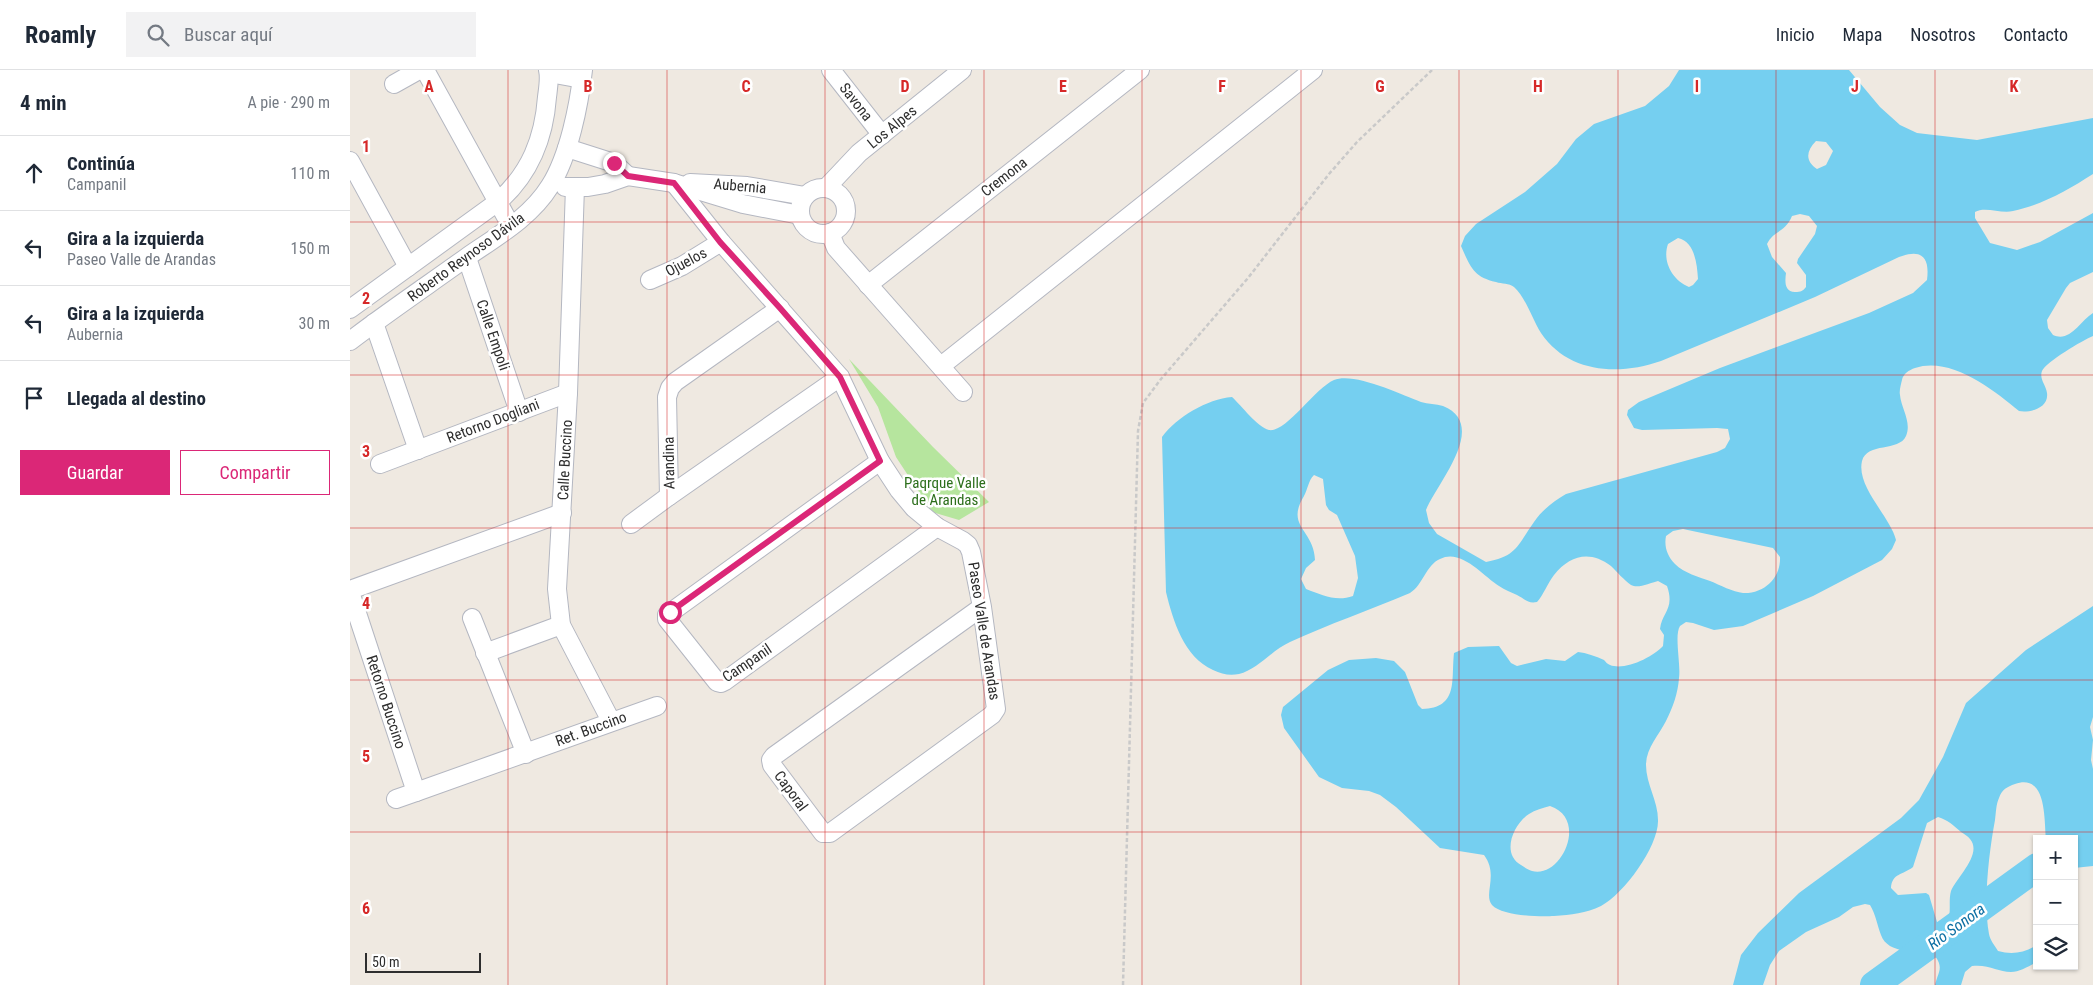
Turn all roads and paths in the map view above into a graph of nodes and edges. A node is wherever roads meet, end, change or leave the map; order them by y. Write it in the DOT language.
graph roads {
  1 [pos="419,70"];
  2 [pos="425,70"];
  3 [pos="831,70"];
  4 [pos="962,70"];
  5 [pos="1140,70"];
  6 [pos="1313,70"];
  7 [pos="1432,70"];
  8 [pos="548,72"];
  9 [pos="583,74"];
  10 [pos="394,84"];
  11 [pos="882,135"];
  12 [pos="567,148"];
  13 [pos="350,161"];
  14 [pos="628,176"];
  15 [pos="674,183"];
  16 [pos="550,187"];
  17 [pos="575,187"];
  18 [pos="826,188"];
  19 [pos="495,194"];
  20 [pos="805,196"];
  21 [pos="800,215"];
  22 [pos="511,226"];
  23 [pos="830,233"];
  24 [pos="720,242"];
  25 [pos="467,258"];
  26 [pos="408,267"];
  27 [pos="650,280"];
  28 [pos="868,285"];
  29 [pos="780,308"];
  30 [pos="350,309"];
  31 [pos="374,323"];
  32 [pos="350,341"];
  33 [pos="941,366"];
  34 [pos="840,377"];
  35 [pos="963,392"];
  36 [pos="568,393"];
  37 [pos="518,412"];
  38 [pos="418,450"];
  39 [pos="880,461"];
  40 [pos="380,464"];
  41 [pos="669,496"];
  42 [pos="562,513"];
  43 [pos="631,524"];
  44 [pos="937,527"];
  45 [pos="350,591"];
  46 [pos="982,607"];
  47 [pos="472,618"];
  48 [pos="561,625"];
  49 [pos="486,653"];
  50 [pos="657,706"];
  51 [pos="996,709"];
  52 [pos="611,722"];
  53 [pos="526,754"];
  54 [pos="416,792"];
  55 [pos="396,799"];
  56 [pos="1123,985"];
  1 -- 10 [label="street"];
  2 -- 19 [label="street"];
  3 -- 11 [label="street, Savona"];
  4 -- 11 [label="street, Los Alpes"];
  5 -- 28 [label="street, Cremona"];
  6 -- 33 [label="street"];
  7 -- 56 [label="path"];
  8 -- 9 [label="street"];
  8 -- 19 [label="street, Roberto Reynoso Dávila"];
  9 -- 12 [label="street, Roberto Reynoso Dávila"];
  11 -- 18 [label="street, Los Alpes"];
  12 -- 14 [label="street, Aubernia"];
  12 -- 16 [label="street, Roberto Reynoso Dávila"];
  13 -- 26 [label="street"];
  14 -- 15 [label="street, Aubernia"];
  14 -- 17 [label="street, Aubernia"];
  15 -- 20 [label="street, Aubernia"];
  15 -- 21 [label="street, Aubernia"];
  15 -- 24 [label="street, Paseo Valle de Arandas"];
  16 -- 17 [label="street, Aubernia"];
  16 -- 22 [label="street, Roberto Reynoso Dávila"];
  17 -- 36 [label="street, Calle Buccino"];
  18 -- 20 [label="street"];
  18 -- 23 [label="street"];
  19 -- 22 [label="street"];
  19 -- 26 [label="street, Roberto Reynoso Dávila"];
  20 -- 21 [label="street"];
  21 -- 23 [label="street"];
  22 -- 25 [label="street, Roberto Reynoso Dávila"];
  23 -- 28 [label="street"];
  24 -- 27 [label="street, Ojuelos"];
  24 -- 29 [label="street, Paseo Valle de Arandas"];
  25 -- 31 [label="street, Roberto Reynoso Dávila"];
  25 -- 37 [label="street, Calle Empoli"];
  26 -- 30 [label="street, Roberto Reynoso Dávila"];
  28 -- 33 [label="street"];
  29 -- 34 [label="street, Paseo Valle de Arandas"];
  29 -- 41 [label="street, Arandina"];
  31 -- 32 [label="street, Roberto Reynoso Dávila"];
  31 -- 38 [label="street"];
  33 -- 35 [label="street"];
  34 -- 39 [label="street, Paseo Valle de Arandas"];
  34 -- 41 [label="street, Arandina"];
  36 -- 37 [label="street, Retorno Dogliani"];
  36 -- 42 [label="street, Calle Buccino"];
  37 -- 38 [label="street, Retorno Dogliani"];
  38 -- 40 [label="street, Retorno Dogliani"];
  39 -- 44 [label="street, Paseo Valle de Arandas"];
  39 -- 44 [label="street, Campanil"];
  41 -- 43 [label="street"];
  42 -- 45 [label="street, Retorno Buccino"];
  42 -- 48 [label="street, Calle Buccino"];
  44 -- 46 [label="street, Paseo Valle de Arandas"];
  45 -- 54 [label="street, Retorno Buccino"];
  46 -- 51 [label="street, Paseo Valle de Arandas"];
  46 -- 51 [label="street, Caporal"];
  47 -- 49 [label="street"];
  48 -- 49 [label="street"];
  48 -- 52 [label="street, Calle Buccino"];
  49 -- 53 [label="street"];
  50 -- 52 [label="street, Ret. Buccino"];
  52 -- 53 [label="street, Ret. Buccino"];
  53 -- 54 [label="street, Ret. Buccino"];
  54 -- 55 [label="street"];
}
